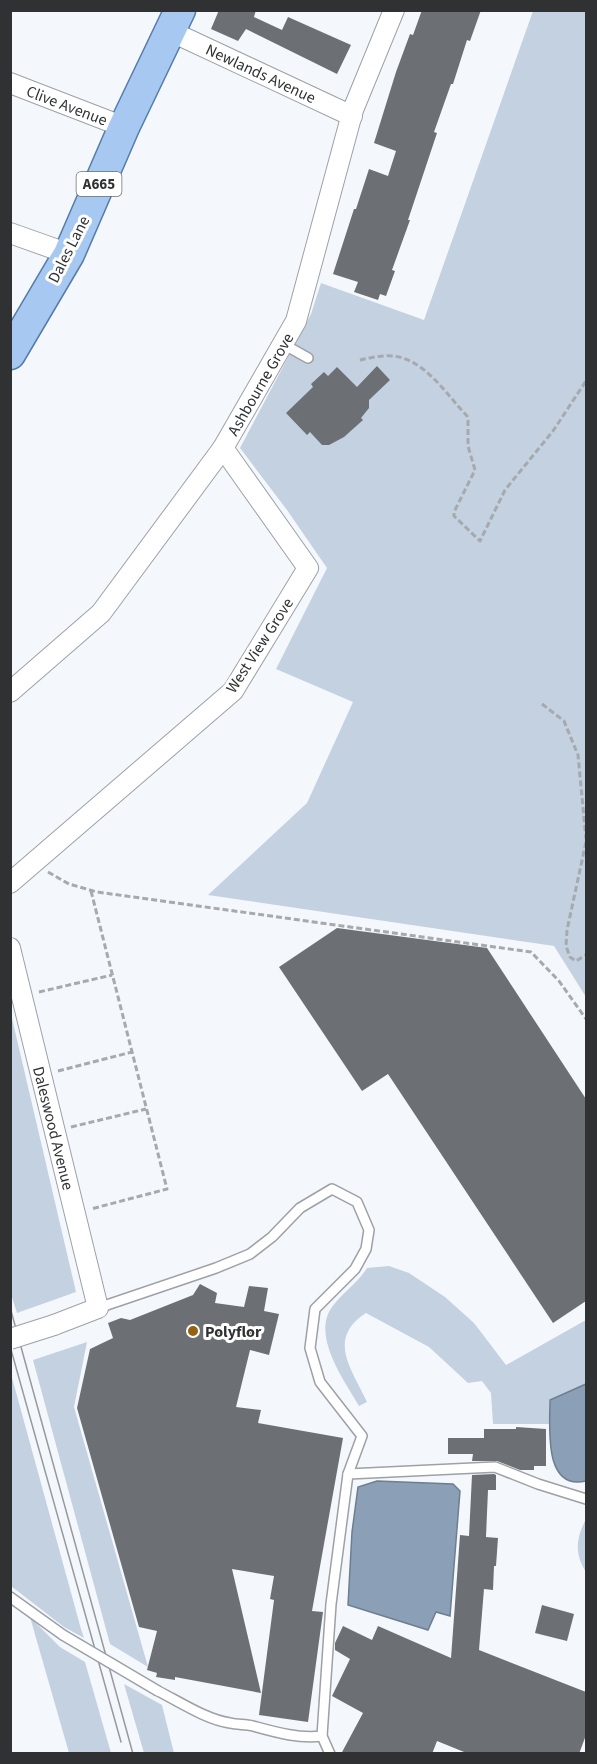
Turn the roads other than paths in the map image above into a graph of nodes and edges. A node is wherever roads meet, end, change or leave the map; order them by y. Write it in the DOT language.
graph roads {
  1 [pos="394,10"];
  2 [pos="175,21"];
  3 [pos="10,83"];
  4 [pos="352,116"];
  5 [pos="124,127"];
  6 [pos="10,233"];
  7 [pos="69,254"];
  8 [pos="283,344"];
  9 [pos="10,354"];
  10 [pos="308,358"];
  11 [pos="223,448"];
  12 [pos="10,692"];
  13 [pos="10,883"];
  14 [pos="10,948"];
  15 [pos="98,1308"];
  16 [pos="10,1339"];
  17 [pos="348,1474"];
  18 [pos="586,1499"];
  19 [pos="10,1598"];
  20 [pos="322,1736"];
  21 [pos="330,1754"];
  1 -- 4 [label="street, Ashbourne Grove"];
  2 -- 4 [label="street, Newlands Avenue"];
  2 -- 5 [label="main road, Dales Lane / A665"];
  3 -- 5 [label="street, Clive Avenue"];
  4 -- 8 [label="street, Ashbourne Grove"];
  5 -- 7 [label="main road, Dales Lane / A665"];
  6 -- 7 [label="street"];
  7 -- 9 [label="main road, Dales Lane / A665"];
  8 -- 10 [label="lane"];
  8 -- 11 [label="street, Ashbourne Grove"];
  11 -- 12 [label="street, Ashbourne Grove"];
  11 -- 13 [label="street, West View Grove"];
  14 -- 15 [label="street, Daleswood Avenue"];
  15 -- 16 [label="street, bridge"];
  15 -- 17 [label="lane"];
  17 -- 18 [label="lane"];
  17 -- 20 [label="lane"];
  19 -- 20 [label="lane, bridge"];
  20 -- 21 [label="lane"];
}
